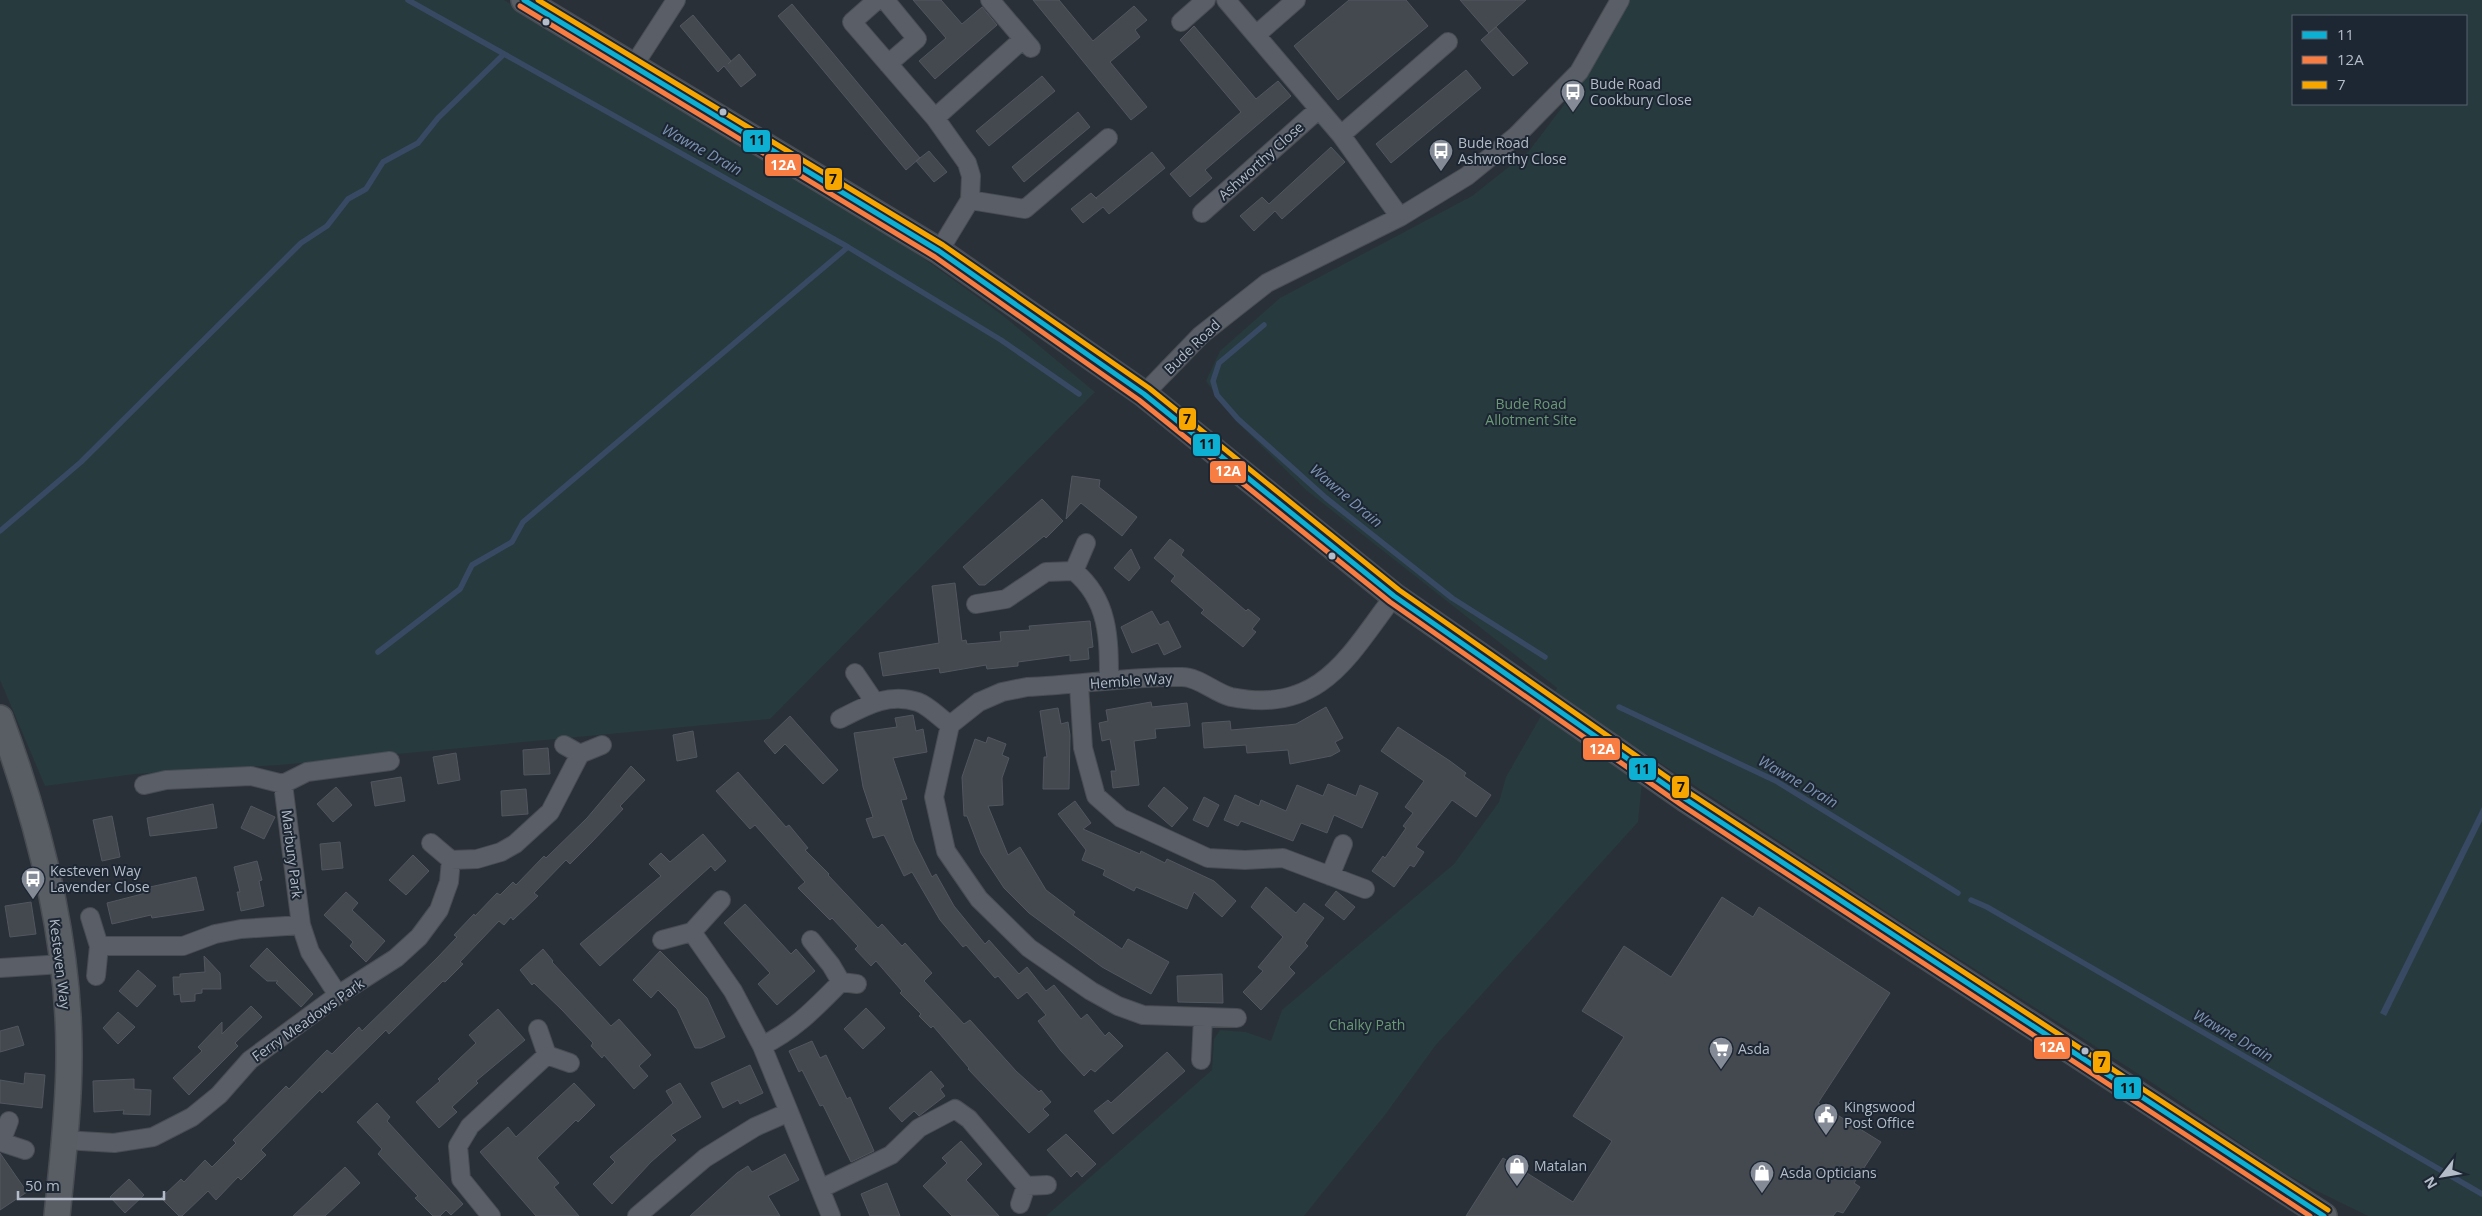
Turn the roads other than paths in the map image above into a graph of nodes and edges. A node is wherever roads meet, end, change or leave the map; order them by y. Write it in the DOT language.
graph roads {
  1 [pos="524,0"];
  2 [pos="876,0"];
  3 [pos="884,0"];
  4 [pos="990,0"];
  5 [pos="1206,0"];
  6 [pos="1226,0"];
  7 [pos="1296,0"];
  8 [pos="1620,0"];
  9 [pos="675,1"];
  10 [pos="1181,22"];
  11 [pos="1256,35"];
  12 [pos="1448,42"];
  13 [pos="888,64"];
  14 [pos="634,65"];
  15 [pos="1319,109"];
  16 [pos="935,118"];
  17 [pos="1341,135"];
  18 [pos="1108,138"];
  19 [pos="970,200"];
  20 [pos="1202,213"];
  21 [pos="1400,217"];
  22 [pos="939,251"];
  23 [pos="1144,394"];
  24 [pos="1086,543"];
  25 [pos="1074,571"];
  26 [pos="1394,596"];
  27 [pos="976,604"];
  28 [pos="856,673"];
  29 [pos="1109,681"];
  30 [pos="1079,685"];
  31 [pos="874,701"];
  32 [pos="0,718"];
  33 [pos="840,719"];
  34 [pos="950,725"];
  35 [pos="564,744"];
  36 [pos="602,745"];
  37 [pos="580,754"];
  38 [pos="390,761"];
  39 [pos="283,784"];
  40 [pos="144,785"];
  41 [pos="430,843"];
  42 [pos="1343,844"];
  43 [pos="451,860"];
  44 [pos="1330,876"];
  45 [pos="1365,889"];
  46 [pos="720,900"];
  47 [pos="90,916"];
  48 [pos="302,925"];
  49 [pos="692,932"];
  50 [pos="662,940"];
  51 [pos="811,940"];
  52 [pos="99,946"];
  53 [pos="63,964"];
  54 [pos="0,968"];
  55 [pos="96,976"];
  56 [pos="338,995"];
  57 [pos="1203,1017"];
  58 [pos="1237,1018"];
  59 [pos="538,1028"];
  60 [pos="762,1046"];
  61 [pos="547,1055"];
  62 [pos="1201,1060"];
  63 [pos="570,1064"];
  64 [pos="789,1112"];
  65 [pos="9,1121"];
  66 [pos="64,1140"];
  67 [pos="1,1143"];
  68 [pos="25,1150"];
  69 [pos="1047,1185"];
  70 [pos="1026,1186"];
  71 [pos="822,1188"];
  72 [pos="1020,1204"];
  73 [pos="485,1214"];
  74 [pos="57,1216"];
  75 [pos="637,1216"];
  76 [pos="831,1216"];
  77 [pos="2324,1216"];
  1 -- 14 [label="street"];
  2 -- 13 [label="street"];
  3 -- 13 [label="street"];
  4 -- 16 [label="street"];
  5 -- 10 [label="street"];
  6 -- 11 [label="street"];
  7 -- 11 [label="street"];
  8 -- 21 [label="street, Bude Road"];
  9 -- 14 [label="street"];
  11 -- 15 [label="street"];
  12 -- 17 [label="street"];
  13 -- 16 [label="street"];
  14 -- 22 [label="street"];
  15 -- 17 [label="street"];
  15 -- 20 [label="street, Ashworthy Close"];
  16 -- 19 [label="street"];
  17 -- 21 [label="street"];
  18 -- 19 [label="street"];
  19 -- 22 [label="street"];
  21 -- 23 [label="street, Bude Road"];
  22 -- 23 [label="street"];
  23 -- 26 [label="street"];
  24 -- 25 [label="street"];
  25 -- 27 [label="street"];
  25 -- 29 [label="street"];
  26 -- 29 [label="street, Hemble Way"];
  26 -- 77 [label="street"];
  28 -- 31 [label="street"];
  29 -- 30 [label="street, Hemble Way"];
  30 -- 34 [label="street, Hemble Way"];
  30 -- 44 [label="street"];
  31 -- 33 [label="street"];
  31 -- 34 [label="street"];
  32 -- 53 [label="street, Kesteven Way"];
  34 -- 57 [label="street"];
  35 -- 37 [label="street"];
  36 -- 37 [label="street"];
  37 -- 43 [label="street"];
  38 -- 39 [label="street"];
  39 -- 40 [label="street"];
  39 -- 48 [label="street, Marbury Park"];
  41 -- 43 [label="street"];
  42 -- 44 [label="street"];
  43 -- 56 [label="street, Ferry Meadows Park"];
  44 -- 45 [label="street"];
  46 -- 49 [label="street"];
  47 -- 52 [label="street"];
  48 -- 52 [label="street"];
  48 -- 56 [label="street, Marbury Park"];
  49 -- 50 [label="street"];
  49 -- 60 [label="street"];
  51 -- 60 [label="street"];
  52 -- 55 [label="street"];
  53 -- 54 [label="street"];
  53 -- 66 [label="street, Kesteven Way"];
  56 -- 66 [label="street, Ferry Meadows Park"];
  57 -- 58 [label="street"];
  57 -- 62 [label="street"];
  59 -- 61 [label="street"];
  60 -- 64 [label="street"];
  61 -- 63 [label="street"];
  61 -- 73 [label="street"];
  64 -- 71 [label="street"];
  64 -- 75 [label="street"];
  65 -- 67 [label="street"];
  66 -- 74 [label="street, Kesteven Way"];
  67 -- 68 [label="street"];
  69 -- 70 [label="street"];
  70 -- 71 [label="street"];
  70 -- 72 [label="street"];
  71 -- 76 [label="street"];
}
